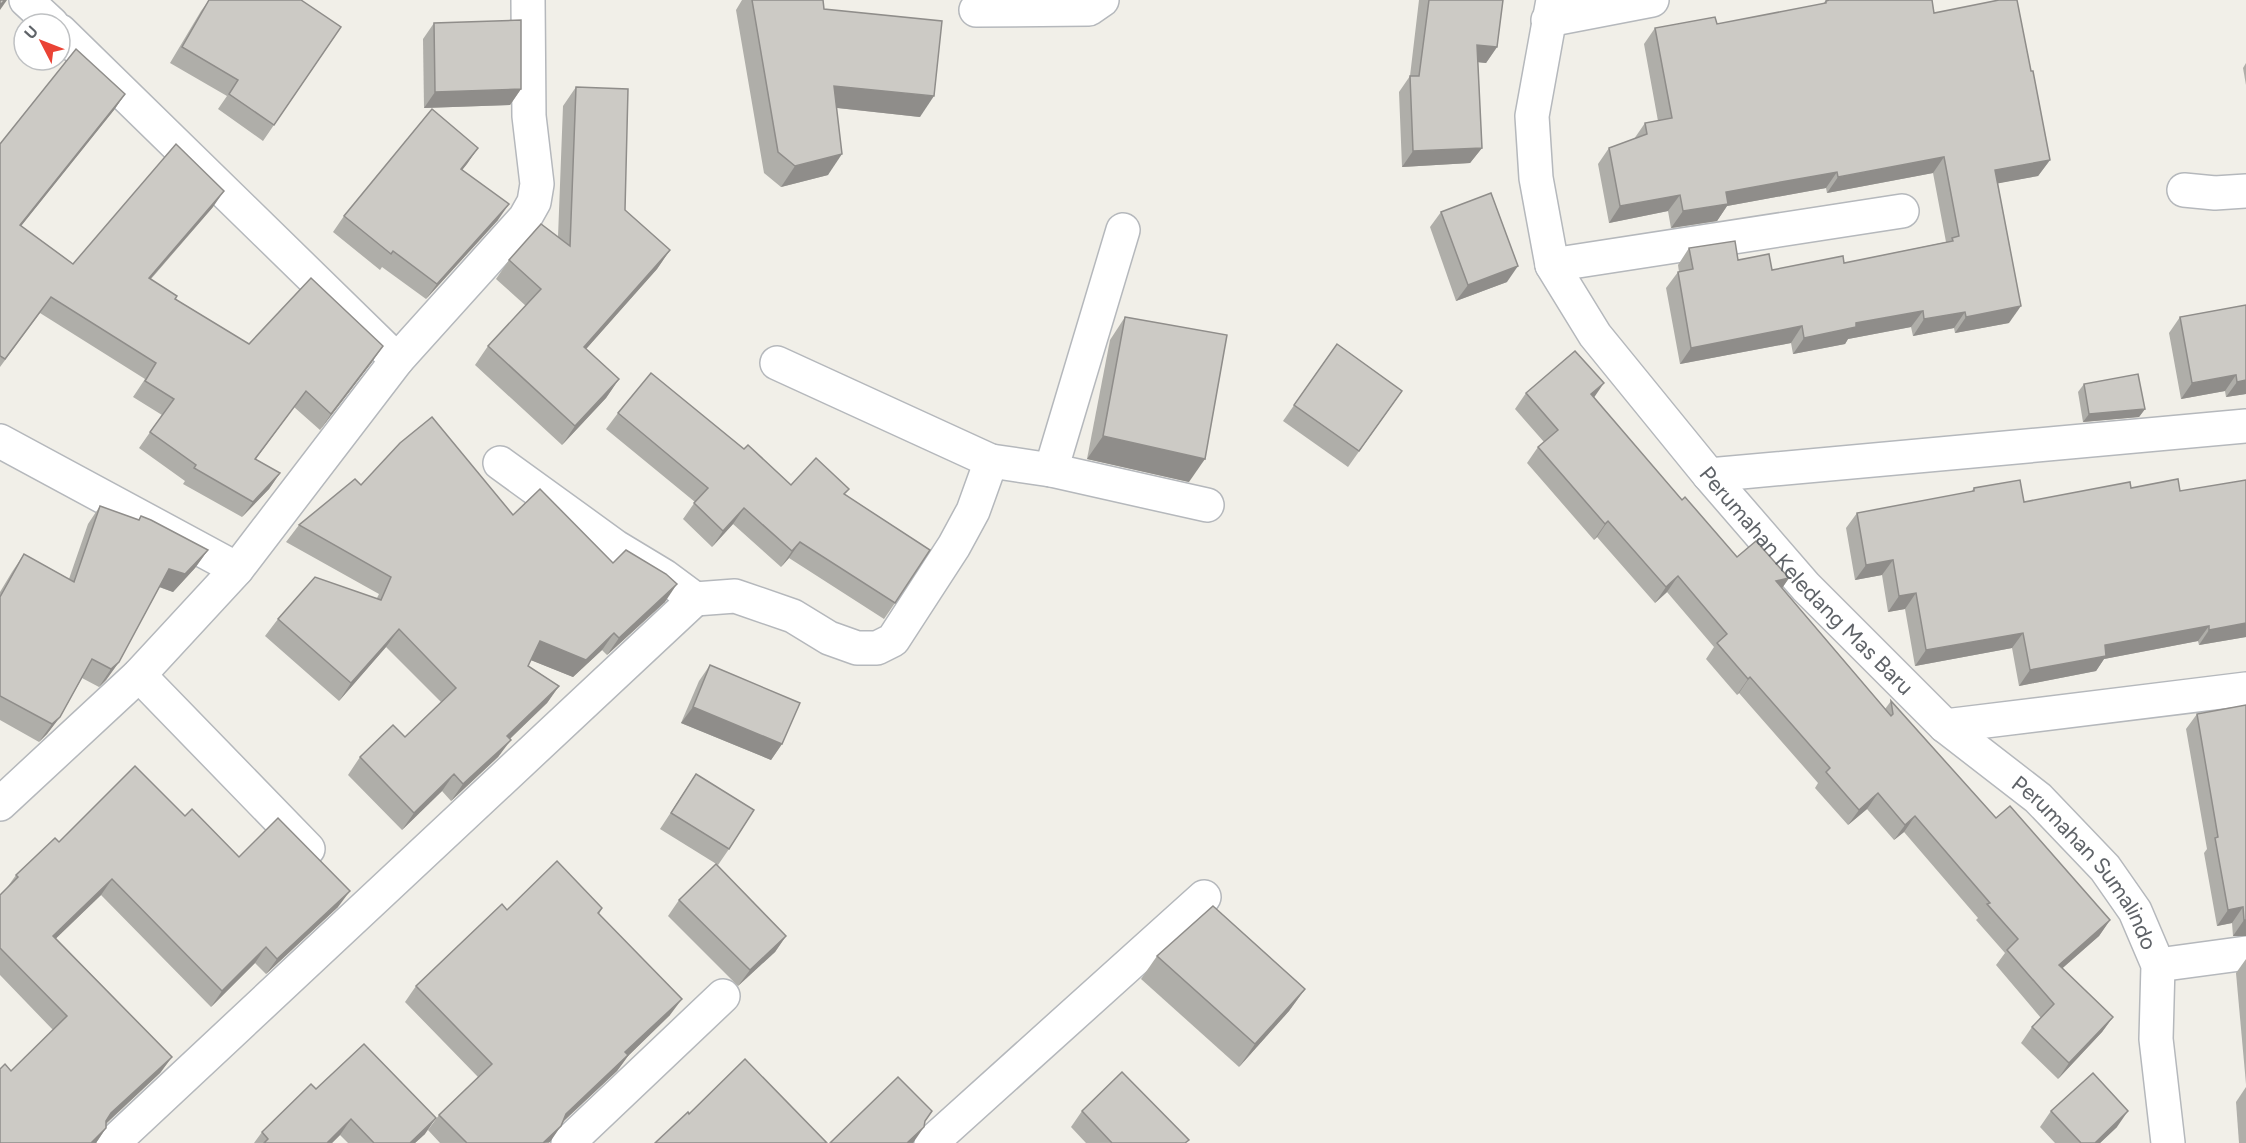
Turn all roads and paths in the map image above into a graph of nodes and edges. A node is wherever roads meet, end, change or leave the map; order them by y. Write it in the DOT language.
graph roads {
  1 [pos="26,0"];
  2 [pos="528,0"];
  3 [pos="1102,0"];
  4 [pos="1652,0"];
  5 [pos="976,10"];
  6 [pos="1551,10"];
  7 [pos="39,12"];
  8 [pos="72,43"];
  9 [pos="2184,190"];
  10 [pos="2246,191"];
  11 [pos="1902,211"];
  12 [pos="1123,230"];
  13 [pos="1552,265"];
  14 [pos="397,360"];
  15 [pos="777,363"];
  16 [pos="2246,426"];
  17 [pos="0,441"];
  18 [pos="991,461"];
  19 [pos="500,463"];
  20 [pos="1051,470"];
  21 [pos="1709,475"];
  22 [pos="1208,505"];
  23 [pos="237,569"];
  24 [pos="694,599"];
  25 [pos="139,675"];
  26 [pos="2246,689"];
  27 [pos="1945,726"];
  28 [pos="0,804"];
  29 [pos="347,889"];
  30 [pos="1204,897"];
  31 [pos="2246,953"];
  32 [pos="2158,965"];
  33 [pos="723,996"];
  34 [pos="113,1143"];
  35 [pos="568,1143"];
  36 [pos="931,1143"];
  37 [pos="2168,1143"];
  1 -- 7 [label="street"];
  2 -- 14 [label="street"];
  3 -- 5 [label="street"];
  4 -- 6 [label="street"];
  6 -- 13 [label="street"];
  8 -- 14 [label="street"];
  9 -- 10 [label="street"];
  11 -- 13 [label="street"];
  12 -- 20 [label="street"];
  13 -- 21 [label="street"];
  14 -- 23 [label="street"];
  15 -- 18 [label="street"];
  16 -- 21 [label="street, Perumahan Keledang Mas Baru"];
  17 -- 23 [label="street"];
  18 -- 20 [label="street"];
  18 -- 24 [label="street"];
  19 -- 24 [label="street"];
  20 -- 22 [label="street"];
  21 -- 27 [label="street, Perumahan Keledang Mas Baru"];
  23 -- 25 [label="street"];
  24 -- 29 [label="street"];
  25 -- 28 [label="street"];
  25 -- 29 [label="street"];
  26 -- 27 [label="street"];
  27 -- 32 [label="street, Perumahan Sumalindo"];
  29 -- 34 [label="street"];
  30 -- 36 [label="street"];
  31 -- 32 [label="street"];
  32 -- 37 [label="street, Perumahan Sumalindo"];
  33 -- 35 [label="street"];
}
